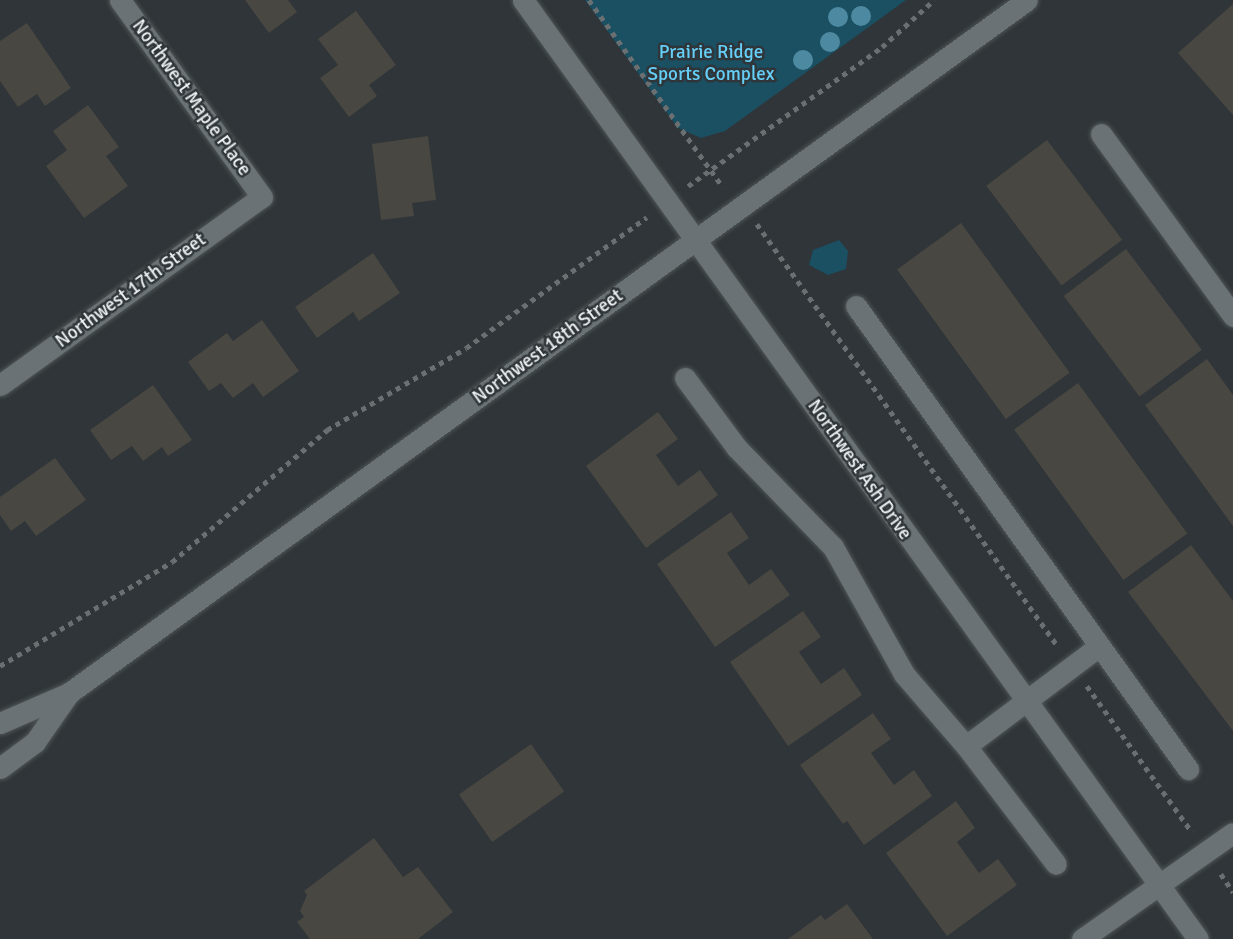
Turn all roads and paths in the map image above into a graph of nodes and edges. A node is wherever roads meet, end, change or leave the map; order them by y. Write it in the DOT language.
graph roads {
  1 [pos="120,0"];
  2 [pos="523,0"];
  3 [pos="589,0"];
  4 [pos="934,0"];
  5 [pos="1027,0"];
  6 [pos="1101,134"];
  7 [pos="708,170"];
  8 [pos="262,197"];
  9 [pos="668,201"];
  10 [pos="741,207"];
  11 [pos="696,241"];
  12 [pos="856,306"];
  13 [pos="1233,316"];
  14 [pos="685,378"];
  15 [pos="0,385"];
  16 [pos="1098,646"];
  17 [pos="0,666"];
  18 [pos="1072,666"];
  19 [pos="69,693"];
  20 [pos="1025,700"];
  21 [pos="0,723"];
  22 [pos="966,746"];
  23 [pos="0,768"];
  24 [pos="1188,769"];
  25 [pos="1233,832"];
  26 [pos="1205,850"];
  27 [pos="1056,864"];
  28 [pos="1158,884"];
  29 [pos="1233,892"];
  30 [pos="1082,939"];
  31 [pos="1198,939"];
  1 -- 8 [label="street, Northwest Maple Place"];
  2 -- 9 [label="street, Northwest Ash Drive"];
  3 -- 7 [label="path"];
  4 -- 7 [label="path"];
  5 -- 10 [label="street, Northwest 18th Street"];
  6 -- 13 [label="street"];
  7 -- 9 [label="path"];
  7 -- 10 [label="path"];
  8 -- 15 [label="street, Northwest 17th Street"];
  9 -- 11 [label="street, Northwest Ash Drive"];
  9 -- 17 [label="path"];
  10 -- 11 [label="street, Northwest 18th Street"];
  10 -- 18 [label="path"];
  11 -- 19 [label="street, Northwest 18th Street"];
  11 -- 20 [label="street, Northwest Ash Drive"];
  12 -- 16 [label="street"];
  14 -- 22 [label="street"];
  16 -- 18 [label="street"];
  16 -- 24 [label="street"];
  18 -- 20 [label="street"];
  18 -- 26 [label="path"];
  19 -- 21 [label="street, Northwest 18th Street"];
  19 -- 23 [label="street, Northwest 18th Street"];
  20 -- 22 [label="street"];
  20 -- 28 [label="street, Northwest Ash Drive"];
  22 -- 27 [label="street"];
  25 -- 26 [label="street"];
  26 -- 28 [label="street"];
  26 -- 29 [label="path"];
  28 -- 30 [label="street"];
  28 -- 31 [label="street, Northwest Ash Drive"];
}
